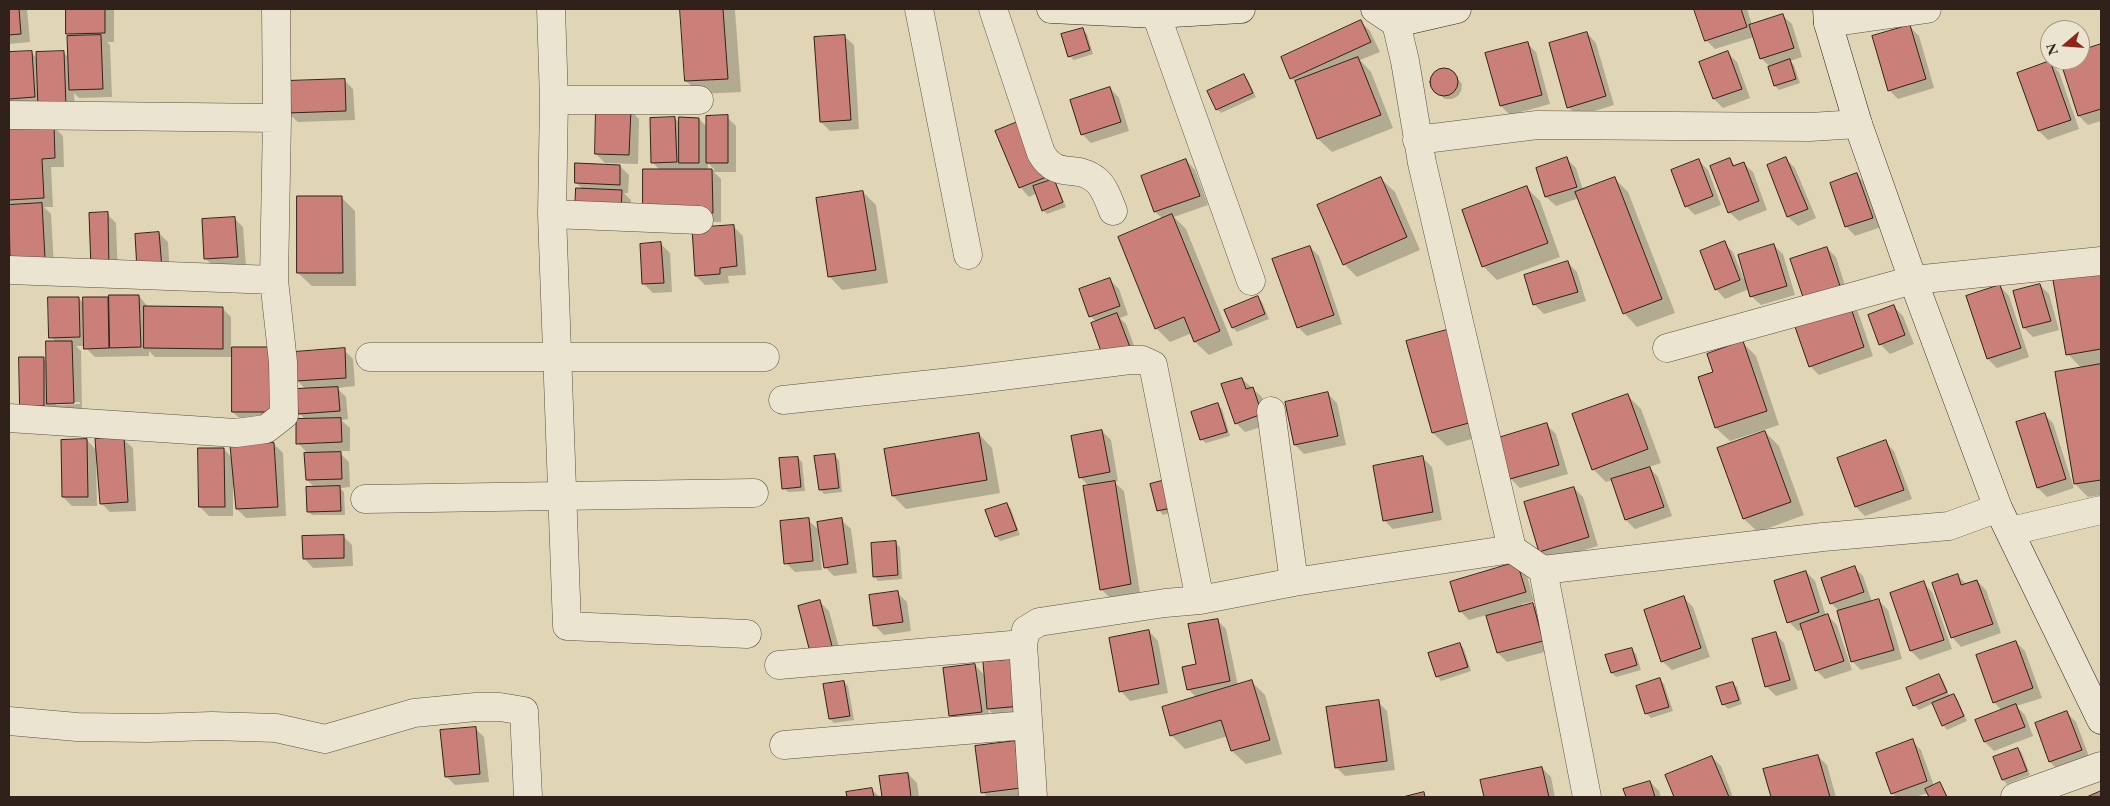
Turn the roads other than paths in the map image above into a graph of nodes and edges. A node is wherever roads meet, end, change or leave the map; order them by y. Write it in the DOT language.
graph roads {
  1 [pos="276,9"];
  2 [pos="551,9"];
  3 [pos="919,9"];
  4 [pos="993,9"];
  5 [pos="1051,9"];
  6 [pos="1241,9"];
  7 [pos="1457,9"];
  8 [pos="1927,9"];
  9 [pos="1156,14"];
  10 [pos="1386,16"];
  11 [pos="1828,16"];
  12 [pos="554,100"];
  13 [pos="699,100"];
  14 [pos="9,115"];
  15 [pos="277,118"];
  16 [pos="1858,124"];
  17 [pos="1417,140"];
  18 [pos="1114,211"];
  19 [pos="552,214"];
  20 [pos="700,220"];
  21 [pos="968,255"];
  22 [pos="2101,261"];
  23 [pos="9,270"];
  24 [pos="274,280"];
  25 [pos="1913,280"];
  26 [pos="1251,281"];
  27 [pos="1667,348"];
  28 [pos="558,356"];
  29 [pos="370,357"];
  30 [pos="765,357"];
  31 [pos="783,400"];
  32 [pos="1271,411"];
  33 [pos="9,418"];
  34 [pos="754,493"];
  35 [pos="563,497"];
  36 [pos="365,498"];
  37 [pos="1998,508"];
  38 [pos="2101,510"];
  39 [pos="2011,531"];
  40 [pos="1512,549"];
  41 [pos="1543,570"];
  42 [pos="1294,582"];
  43 [pos="1200,600"];
  44 [pos="747,634"];
  45 [pos="1023,644"];
  46 [pos="779,666"];
  47 [pos="2101,720"];
  48 [pos="9,721"];
  49 [pos="1027,725"];
  50 [pos="784,745"];
  51 [pos="2101,766"];
  52 [pos="528,797"];
  53 [pos="1032,797"];
  54 [pos="1588,797"];
  55 [pos="2015,797"];
  1 -- 15 [label="street"];
  2 -- 12 [label="street"];
  3 -- 21 [label="street"];
  4 -- 18 [label="street"];
  5 -- 9 [label="street"];
  6 -- 9 [label="street"];
  7 -- 10 [label="street"];
  8 -- 11 [label="street"];
  9 -- 26 [label="street"];
  10 -- 17 [label="street"];
  11 -- 16 [label="street"];
  12 -- 13 [label="street"];
  12 -- 19 [label="street"];
  14 -- 15 [label="street"];
  15 -- 24 [label="street"];
  16 -- 17 [label="street"];
  16 -- 25 [label="street"];
  17 -- 40 [label="street"];
  19 -- 20 [label="street"];
  19 -- 28 [label="street"];
  22 -- 25 [label="street"];
  23 -- 24 [label="street"];
  24 -- 33 [label="street"];
  25 -- 27 [label="street"];
  25 -- 37 [label="street"];
  28 -- 29 [label="street"];
  28 -- 30 [label="street"];
  28 -- 35 [label="street"];
  31 -- 43 [label="street"];
  32 -- 42 [label="street"];
  34 -- 35 [label="street"];
  35 -- 36 [label="street"];
  35 -- 44 [label="street"];
  37 -- 39 [label="street"];
  37 -- 41 [label="street"];
  38 -- 39 [label="street"];
  39 -- 47 [label="street"];
  40 -- 41 [label="street"];
  40 -- 42 [label="street"];
  41 -- 54 [label="street"];
  42 -- 43 [label="street"];
  43 -- 45 [label="street"];
  45 -- 46 [label="street"];
  45 -- 49 [label="street"];
  48 -- 52 [label="street"];
  49 -- 50 [label="street"];
  49 -- 53 [label="street"];
  51 -- 55 [label="street"];
}
